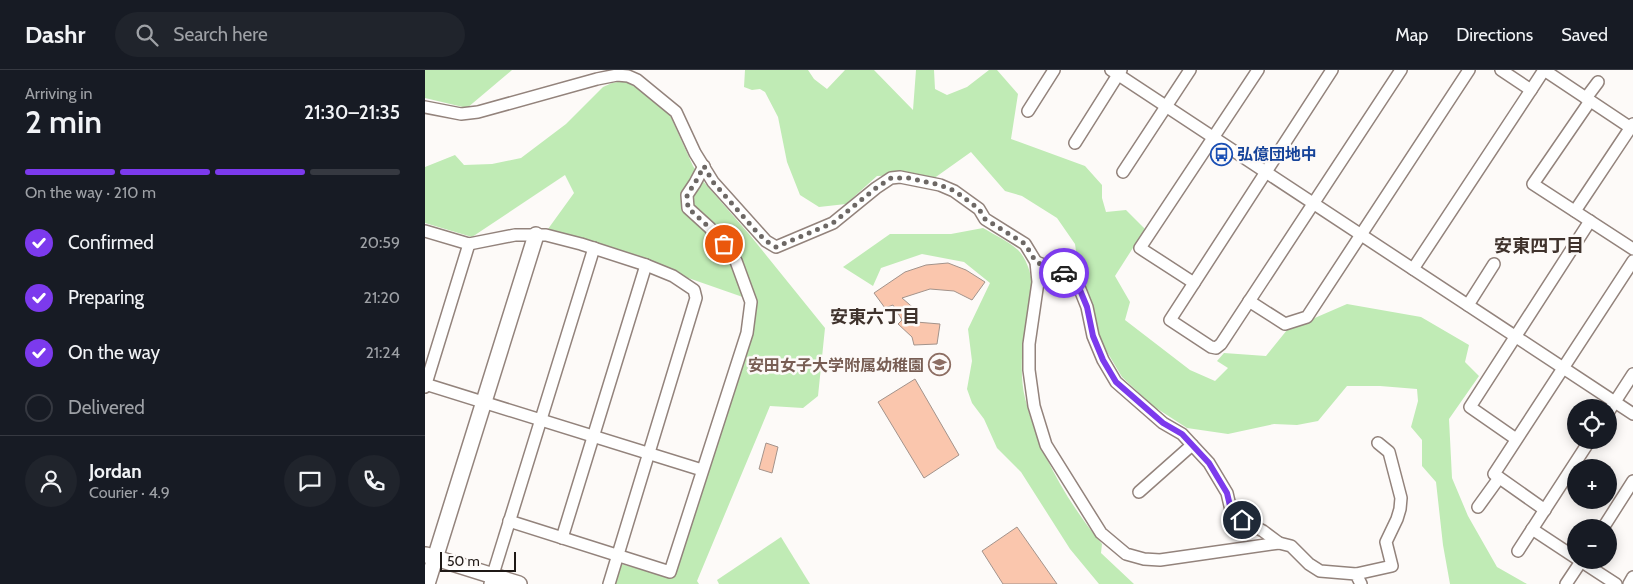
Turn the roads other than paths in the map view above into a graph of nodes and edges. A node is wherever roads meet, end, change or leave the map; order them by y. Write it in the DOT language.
graph roads {
  1 [pos="1054,70"];
  2 [pos="1190,70"];
  3 [pos="1258,70"];
  4 [pos="1332,70"];
  5 [pos="1401,70"];
  6 [pos="1469,70"];
  7 [pos="1501,70"];
  8 [pos="1544,70"];
  9 [pos="1116,72"];
  10 [pos="1598,82"];
  11 [pos="1531,90"];
  12 [pos="1588,99"];
  13 [pos="1166,106"];
  14 [pos="425,107"];
  15 [pos="1027,111"];
  16 [pos="1632,126"];
  17 [pos="1213,138"];
  18 [pos="1075,142"];
  19 [pos="704,166"];
  20 [pos="1123,172"];
  21 [pos="1265,172"];
  22 [pos="1312,203"];
  23 [pos="1575,211"];
  24 [pos="1590,221"];
  25 [pos="425,231"];
  26 [pos="1360,234"];
  27 [pos="536,235"];
  28 [pos="469,244"];
  29 [pos="594,248"];
  30 [pos="1633,250"];
  31 [pos="1633,261"];
  32 [pos="1036,262"];
  33 [pos="1494,264"];
  34 [pos="645,265"];
  35 [pos="1413,269"];
  36 [pos="1194,283"];
  37 [pos="1249,301"];
  38 [pos="1468,305"];
  39 [pos="1516,337"];
  40 [pos="1563,368"];
  41 [pos="1633,374"];
  42 [pos="425,385"];
  43 [pos="1603,399"];
  44 [pos="1617,399"];
  45 [pos="483,402"];
  46 [pos="1617,408"];
  47 [pos="1633,414"];
  48 [pos="541,420"];
  49 [pos="593,436"];
  50 [pos="1516,439"];
  51 [pos="1378,443"];
  52 [pos="1192,445"];
  53 [pos="1584,449"];
  54 [pos="648,452"];
  55 [pos="703,470"];
  56 [pos="1499,478"];
  57 [pos="1633,481"];
  58 [pos="1139,492"];
  59 [pos="1478,507"];
  60 [pos="1545,510"];
  61 [pos="1609,519"];
  62 [pos="509,521"];
  63 [pos="1532,529"];
  64 [pos="562,538"];
  65 [pos="1279,543"];
  66 [pos="1518,551"];
  67 [pos="1567,552"];
  68 [pos="617,555"];
  69 [pos="430,556"];
  70 [pos="1574,569"];
  71 [pos="1593,569"];
  72 [pos="1633,578"];
  73 [pos="1359,579"];
  74 [pos="491,580"];
  75 [pos="427,584"];
  76 [pos="519,584"];
  77 [pos="609,584"];
  78 [pos="1566,584"];
  79 [pos="1616,584"];
  80 [pos="1629,584"];
  1 -- 15 [label="street"];
  2 -- 13 [label="street"];
  3 -- 17 [label="street"];
  4 -- 21 [label="street"];
  5 -- 22 [label="street"];
  6 -- 26 [label="street"];
  7 -- 11 [label="street"];
  8 -- 11 [label="street"];
  8 -- 12 [label="street"];
  9 -- 13 [label="street"];
  9 -- 18 [label="street"];
  10 -- 12 [label="street"];
  11 -- 35 [label="street"];
  12 -- 16 [label="street"];
  12 -- 23 [label="street"];
  13 -- 17 [label="street"];
  13 -- 20 [label="street"];
  14 -- 19 [label="street"];
  16 -- 23 [label="street"];
  17 -- 21 [label="street"];
  17 -- 36 [label="street"];
  19 -- 32 [label="street"];
  19 -- 55 [label="street"];
  21 -- 22 [label="street"];
  21 -- 36 [label="street"];
  22 -- 26 [label="street"];
  22 -- 37 [label="street"];
  23 -- 24 [label="street"];
  24 -- 30 [label="street"];
  24 -- 39 [label="street"];
  25 -- 28 [label="street"];
  26 -- 35 [label="street"];
  26 -- 37 [label="street"];
  27 -- 28 [label="street"];
  27 -- 29 [label="street"];
  27 -- 45 [label="street"];
  28 -- 42 [label="street"];
  29 -- 34 [label="street"];
  29 -- 48 [label="street"];
  31 -- 40 [label="street"];
  32 -- 52 [label="street"];
  32 -- 65 [label="street"];
  33 -- 38 [label="street"];
  34 -- 49 [label="street"];
  34 -- 54 [label="street"];
  35 -- 38 [label="street"];
  36 -- 37 [label="street"];
  38 -- 39 [label="street"];
  39 -- 40 [label="street"];
  39 -- 50 [label="street"];
  40 -- 43 [label="street"];
  40 -- 50 [label="street"];
  41 -- 44 [label="street"];
  42 -- 45 [label="street"];
  45 -- 48 [label="street"];
  45 -- 69 [label="street"];
  46 -- 47 [label="street"];
  48 -- 49 [label="street"];
  48 -- 62 [label="street"];
  49 -- 54 [label="street"];
  49 -- 64 [label="street"];
  50 -- 56 [label="street"];
  51 -- 73 [label="street"];
  52 -- 58 [label="street"];
  52 -- 65 [label="street"];
  53 -- 60 [label="street"];
  54 -- 55 [label="street"];
  54 -- 68 [label="street"];
  55 -- 68 [label="street"];
  56 -- 59 [label="street"];
  56 -- 60 [label="street"];
  57 -- 61 [label="street"];
  60 -- 63 [label="street"];
  62 -- 64 [label="street"];
  62 -- 74 [label="street"];
  63 -- 66 [label="street"];
  63 -- 67 [label="street"];
  64 -- 68 [label="street"];
  65 -- 73 [label="street"];
  68 -- 77 [label="street"];
  69 -- 74 [label="street"];
  69 -- 75 [label="street"];
  70 -- 78 [label="street"];
  71 -- 79 [label="street"];
  72 -- 80 [label="street"];
  74 -- 76 [label="street"];
}
